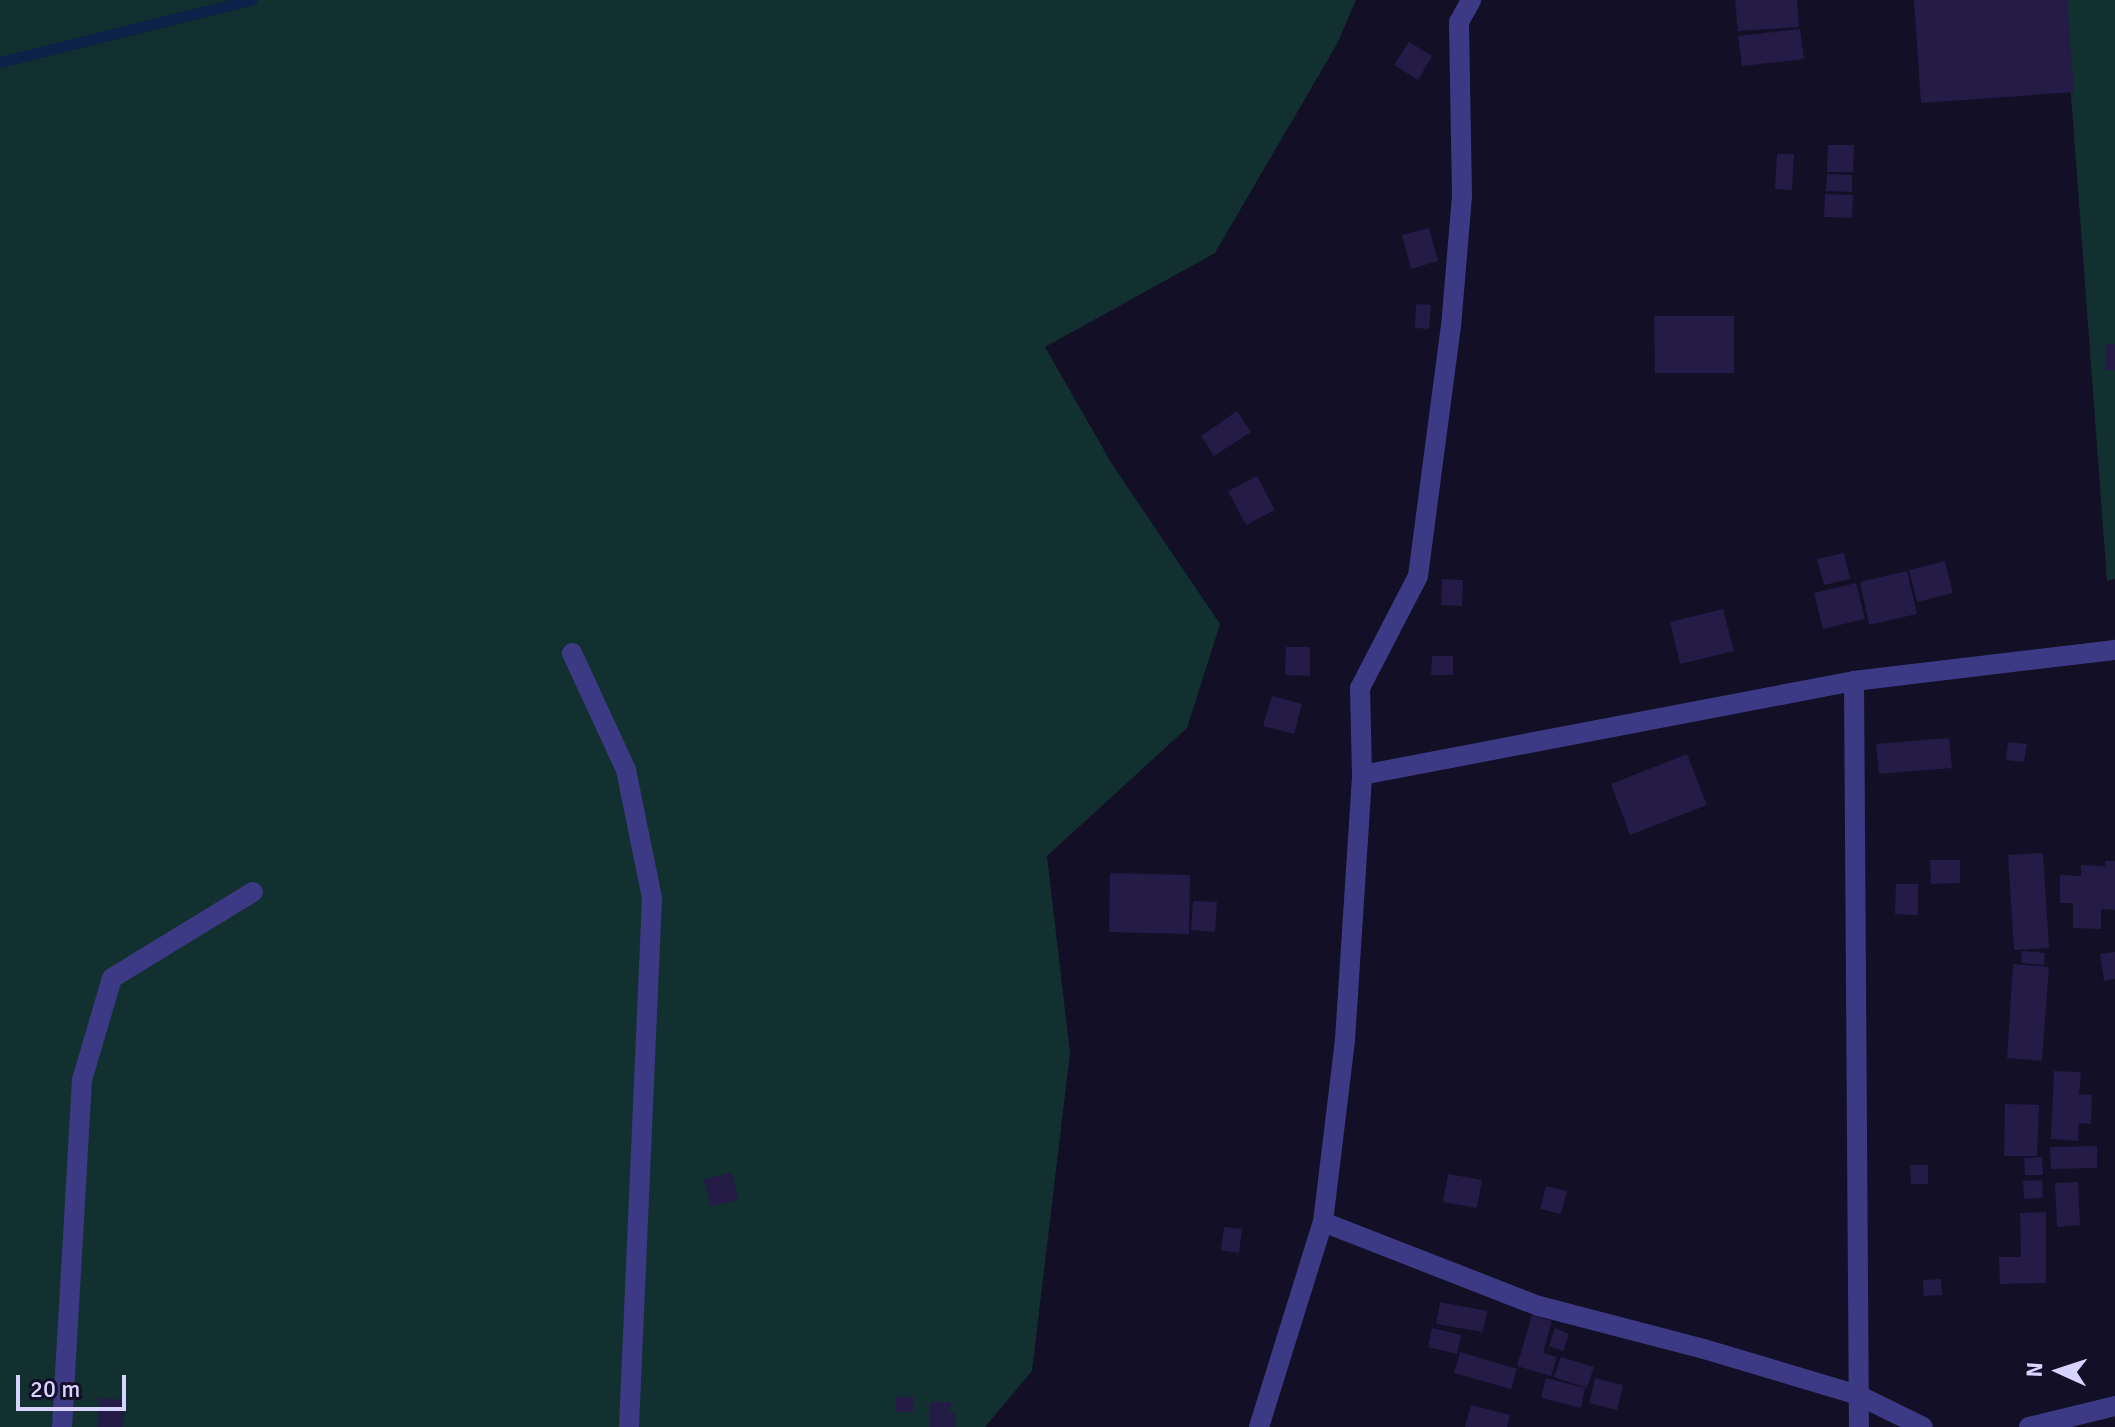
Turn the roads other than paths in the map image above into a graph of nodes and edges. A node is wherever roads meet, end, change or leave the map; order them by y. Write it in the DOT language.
graph roads {
  1 [pos="1471,0"];
  2 [pos="2115,650"];
  3 [pos="572,653"];
  4 [pos="1854,681"];
  5 [pos="1362,775"];
  6 [pos="253,892"];
  7 [pos="1323,1222"];
  8 [pos="1858,1395"];
  9 [pos="2115,1406"];
  10 [pos="62,1427"];
  11 [pos="629,1427"];
  12 [pos="1259,1427"];
  13 [pos="1859,1427"];
  14 [pos="1923,1427"];
  15 [pos="2029,1427"];
  1 -- 5 [label="street"];
  2 -- 4 [label="street"];
  3 -- 11 [label="street"];
  4 -- 5 [label="street"];
  4 -- 8 [label="street"];
  5 -- 7 [label="street"];
  6 -- 10 [label="street"];
  7 -- 8 [label="street"];
  7 -- 12 [label="street"];
  8 -- 13 [label="street"];
  8 -- 14 [label="street"];
  9 -- 15 [label="street"];
}
